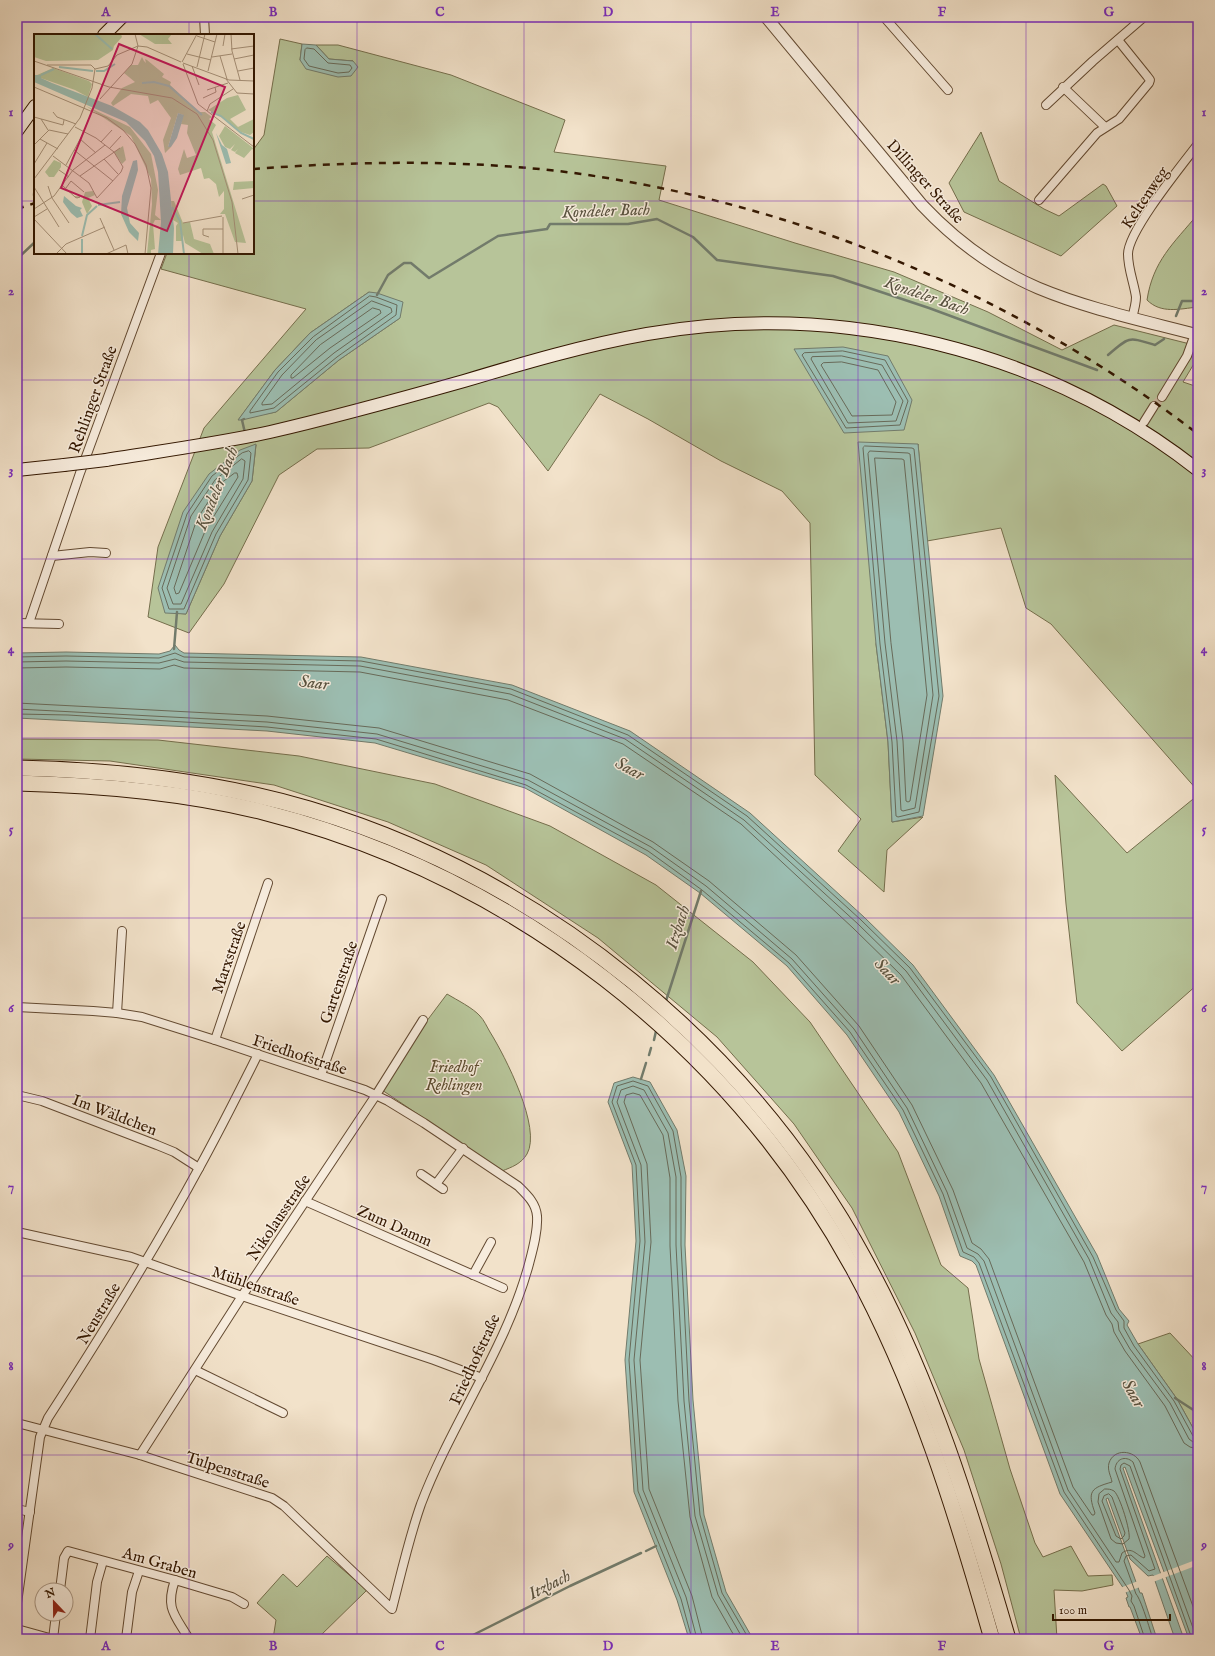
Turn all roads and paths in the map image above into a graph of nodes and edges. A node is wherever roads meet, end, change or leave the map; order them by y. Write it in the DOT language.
graph roads {
  1 [pos="122,17"];
  2 [pos="204,17"];
  3 [pos="766,17"];
  4 [pos="884,17"];
  5 [pos="1144,17"];
  6 [pos="105,34"];
  7 [pos="205,34"];
  8 [pos="1118,40"];
  9 [pos="1063,87"];
  10 [pos="948,90"];
  11 [pos="1046,104"];
  12 [pos="34,107"];
  13 [pos="1105,127"];
  14 [pos="17,131"];
  15 [pos="1198,144"];
  16 [pos="1039,200"];
  17 [pos="161,254"];
  18 [pos="1132,318"];
  19 [pos="1196,334"];
  20 [pos="1162,397"];
  21 [pos="1154,406"];
  22 [pos="1144,422"];
  23 [pos="17,470"];
  24 [pos="1198,470"];
  25 [pos="106,553"];
  26 [pos="52,556"];
  27 [pos="17,623"];
  28 [pos="29,623"];
  29 [pos="59,624"];
  30 [pos="17,768"];
  31 [pos="17,783"];
  32 [pos="268,883"];
  33 [pos="382,899"];
  34 [pos="122,930"];
  35 [pos="17,1007"];
  36 [pos="117,1013"];
  37 [pos="423,1020"];
  38 [pos="215,1040"];
  39 [pos="258,1054"];
  40 [pos="321,1075"];
  41 [pos="17,1095"];
  42 [pos="376,1095"];
  43 [pos="463,1148"];
  44 [pos="199,1168"];
  45 [pos="421,1174"];
  46 [pos="305,1201"];
  47 [pos="17,1232"];
  48 [pos="491,1242"];
  49 [pos="145,1262"];
  50 [pos="473,1275"];
  51 [pos="503,1288"];
  52 [pos="242,1296"];
  53 [pos="194,1370"];
  54 [pos="482,1378"];
  55 [pos="283,1412"];
  56 [pos="17,1423"];
  57 [pos="43,1428"];
  58 [pos="140,1455"];
  59 [pos="17,1509"];
  60 [pos="30,1512"];
  61 [pos="103,1561"];
  62 [pos="139,1571"];
  63 [pos="176,1580"];
  64 [pos="18,1582"];
  65 [pos="61,1582"];
  66 [pos="17,1603"];
  67 [pos="244,1604"];
  68 [pos="392,1609"];
  69 [pos="55,1622"];
  70 [pos="17,1629"];
  71 [pos="53,1639"];
  72 [pos="90,1639"];
  73 [pos="126,1639"];
  74 [pos="189,1639"];
  75 [pos="992,1639"];
  76 [pos="1008,1639"];
  1 -- 6 [label="main road"];
  2 -- 7 [label="street"];
  3 -- 18 [label="street, Dillinger Straße"];
  4 -- 10 [label="street"];
  5 -- 8 [label="street"];
  8 -- 9 [label="street"];
  8 -- 13 [label="street"];
  9 -- 11 [label="street"];
  9 -- 13 [label="street"];
  12 -- 14 [label="main road"];
  13 -- 16 [label="street"];
  15 -- 18 [label="street, Keltenweg"];
  17 -- 26 [label="street, Rehlinger Straße"];
  18 -- 19 [label="street, Dillinger Straße"];
  19 -- 20 [label="street"];
  21 -- 22 [label="street"];
  23 -- 24 [label="main road, bridge"];
  25 -- 26 [label="street"];
  26 -- 28 [label="street, Rehlinger Straße"];
  27 -- 28 [label="street"];
  28 -- 29 [label="street"];
  30 -- 76 [label="highway"];
  31 -- 75 [label="highway"];
  32 -- 38 [label="street, Marxstraße"];
  33 -- 40 [label="street, Gartenstraße"];
  34 -- 36 [label="street"];
  35 -- 36 [label="street, Friedhofstraße"];
  36 -- 38 [label="street, Friedhofstraße"];
  37 -- 42 [label="street, Nikolausstraße"];
  38 -- 39 [label="street, Friedhofstraße"];
  39 -- 40 [label="street, Friedhofstraße"];
  39 -- 44 [label="street, Neustraße"];
  40 -- 42 [label="street, Friedhofstraße"];
  41 -- 44 [label="street, Im Wäldchen"];
  42 -- 43 [label="street, Friedhofstraße"];
  42 -- 46 [label="street, Nikolausstraße"];
  43 -- 45 [label="street"];
  43 -- 54 [label="street, Friedhofstraße"];
  44 -- 49 [label="street, Neustraße"];
  46 -- 50 [label="street, Zum Damm"];
  46 -- 52 [label="street, Nikolausstraße"];
  47 -- 49 [label="street, Mühlenstraße"];
  48 -- 50 [label="street"];
  49 -- 52 [label="street, Mühlenstraße"];
  49 -- 57 [label="street, Neustraße"];
  50 -- 51 [label="street, Zum Damm"];
  52 -- 53 [label="street, Nikolausstraße"];
  52 -- 54 [label="street, Mühlenstraße"];
  53 -- 55 [label="street"];
  53 -- 58 [label="street, Nikolausstraße"];
  54 -- 68 [label="street, Friedhofstraße"];
  56 -- 57 [label="street, Tulpenstraße"];
  57 -- 58 [label="street, Tulpenstraße"];
  57 -- 60 [label="street, Neustraße"];
  58 -- 68 [label="street, Tulpenstraße"];
  59 -- 60 [label="street"];
  60 -- 64 [label="street, Neustraße"];
  61 -- 62 [label="street, Am Graben"];
  61 -- 65 [label="street, Am Graben"];
  61 -- 72 [label="street"];
  62 -- 63 [label="street, Am Graben"];
  62 -- 73 [label="street"];
  63 -- 67 [label="street, Am Graben"];
  63 -- 74 [label="street"];
  64 -- 66 [label="street, Neustraße"];
  69 -- 71 [label="street"];
  70 -- 71 [label="street"];
}
